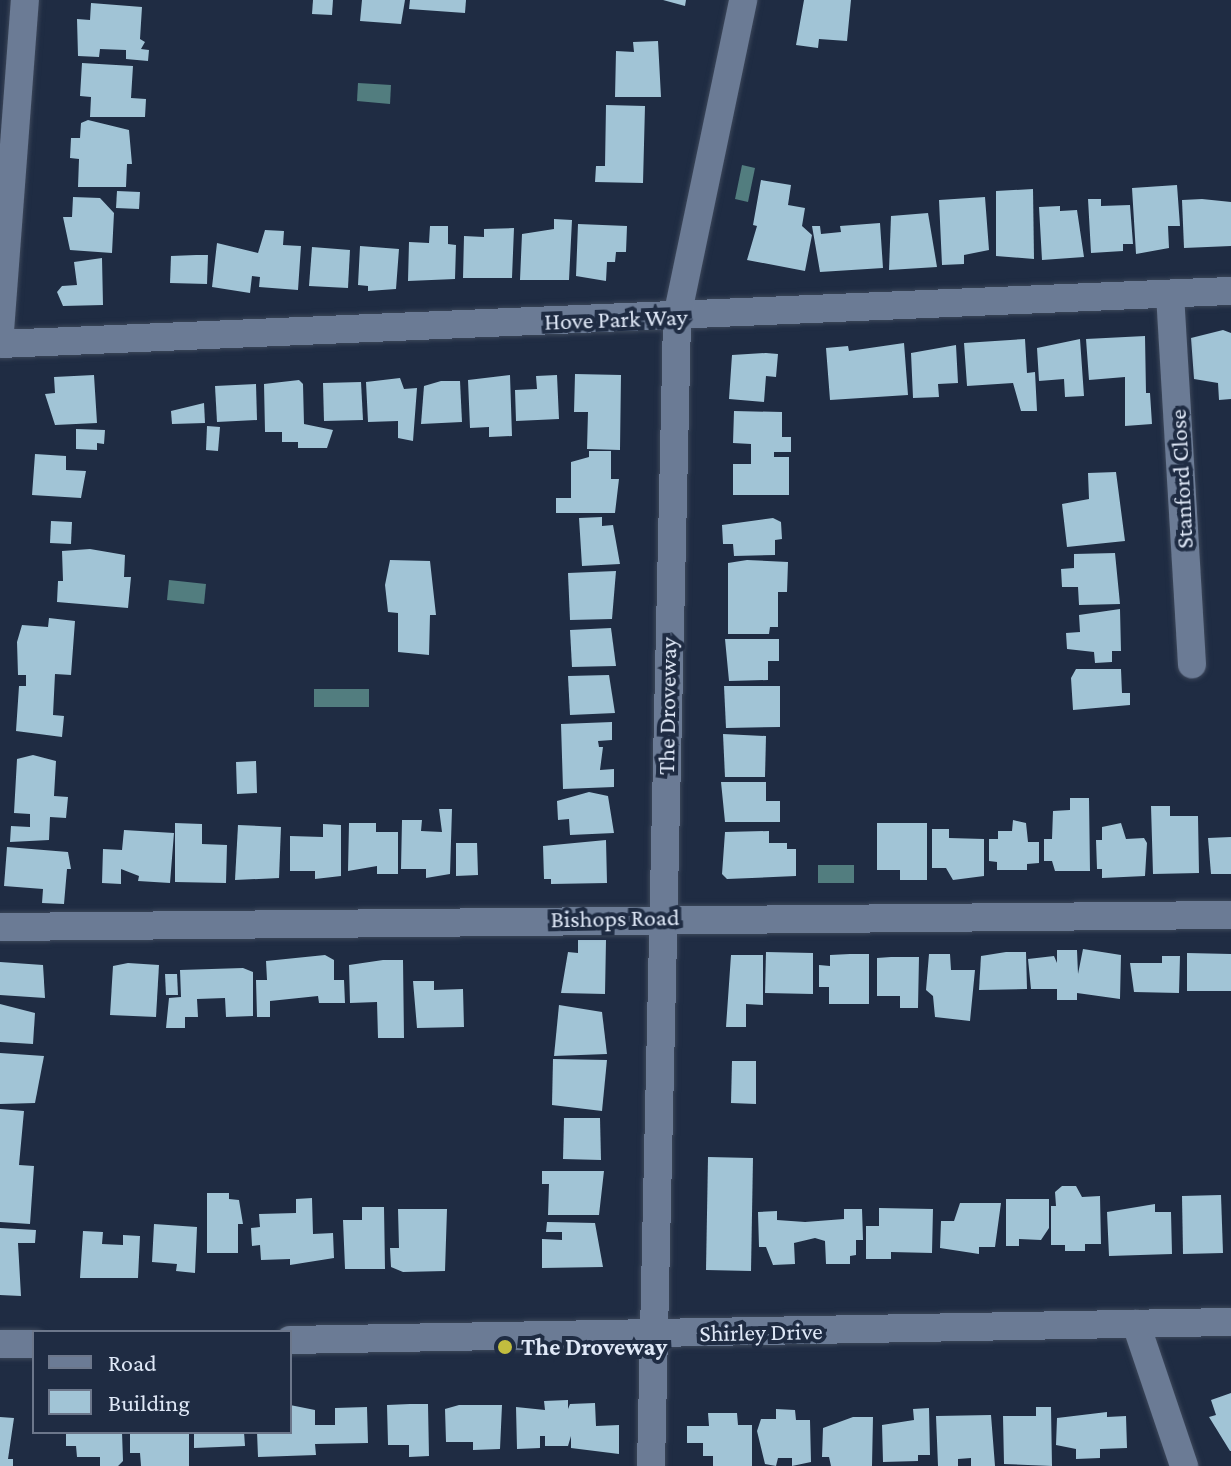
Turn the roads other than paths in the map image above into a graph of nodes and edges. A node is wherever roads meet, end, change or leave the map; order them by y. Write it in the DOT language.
graph roads {
  1 [pos="25,0"];
  2 [pos="743,0"];
  3 [pos="7,138"];
  4 [pos="1231,291"];
  5 [pos="1170,294"];
  6 [pos="677,317"];
  7 [pos="0,331"];
  8 [pos="0,344"];
  9 [pos="1192,664"];
  10 [pos="1231,915"];
  11 [pos="664,917"];
  12 [pos="0,927"];
  13 [pos="1231,1322"];
  14 [pos="1136,1324"];
  15 [pos="655,1335"];
  16 [pos="292,1340"];
  17 [pos="0,1344"];
  18 [pos="32,1344"];
  19 [pos="651,1466"];
  20 [pos="1184,1466"];
  1 -- 3 [label="street"];
  2 -- 6 [label="street, The Droveway"];
  3 -- 7 [label="street"];
  4 -- 5 [label="street, Hove Park Way"];
  5 -- 6 [label="street, Hove Park Way"];
  5 -- 9 [label="street, Stanford Close"];
  6 -- 8 [label="street, Hove Park Way"];
  6 -- 11 [label="street, The Droveway"];
  10 -- 11 [label="street, Bishops Road"];
  11 -- 12 [label="street, Bishops Road"];
  11 -- 15 [label="street, The Droveway"];
  13 -- 14 [label="street, Shirley Drive"];
  14 -- 15 [label="street, Shirley Drive"];
  14 -- 20 [label="street"];
  15 -- 16 [label="street, Shirley Drive"];
  15 -- 19 [label="street, The Droveway"];
  17 -- 18 [label="street"];
}
